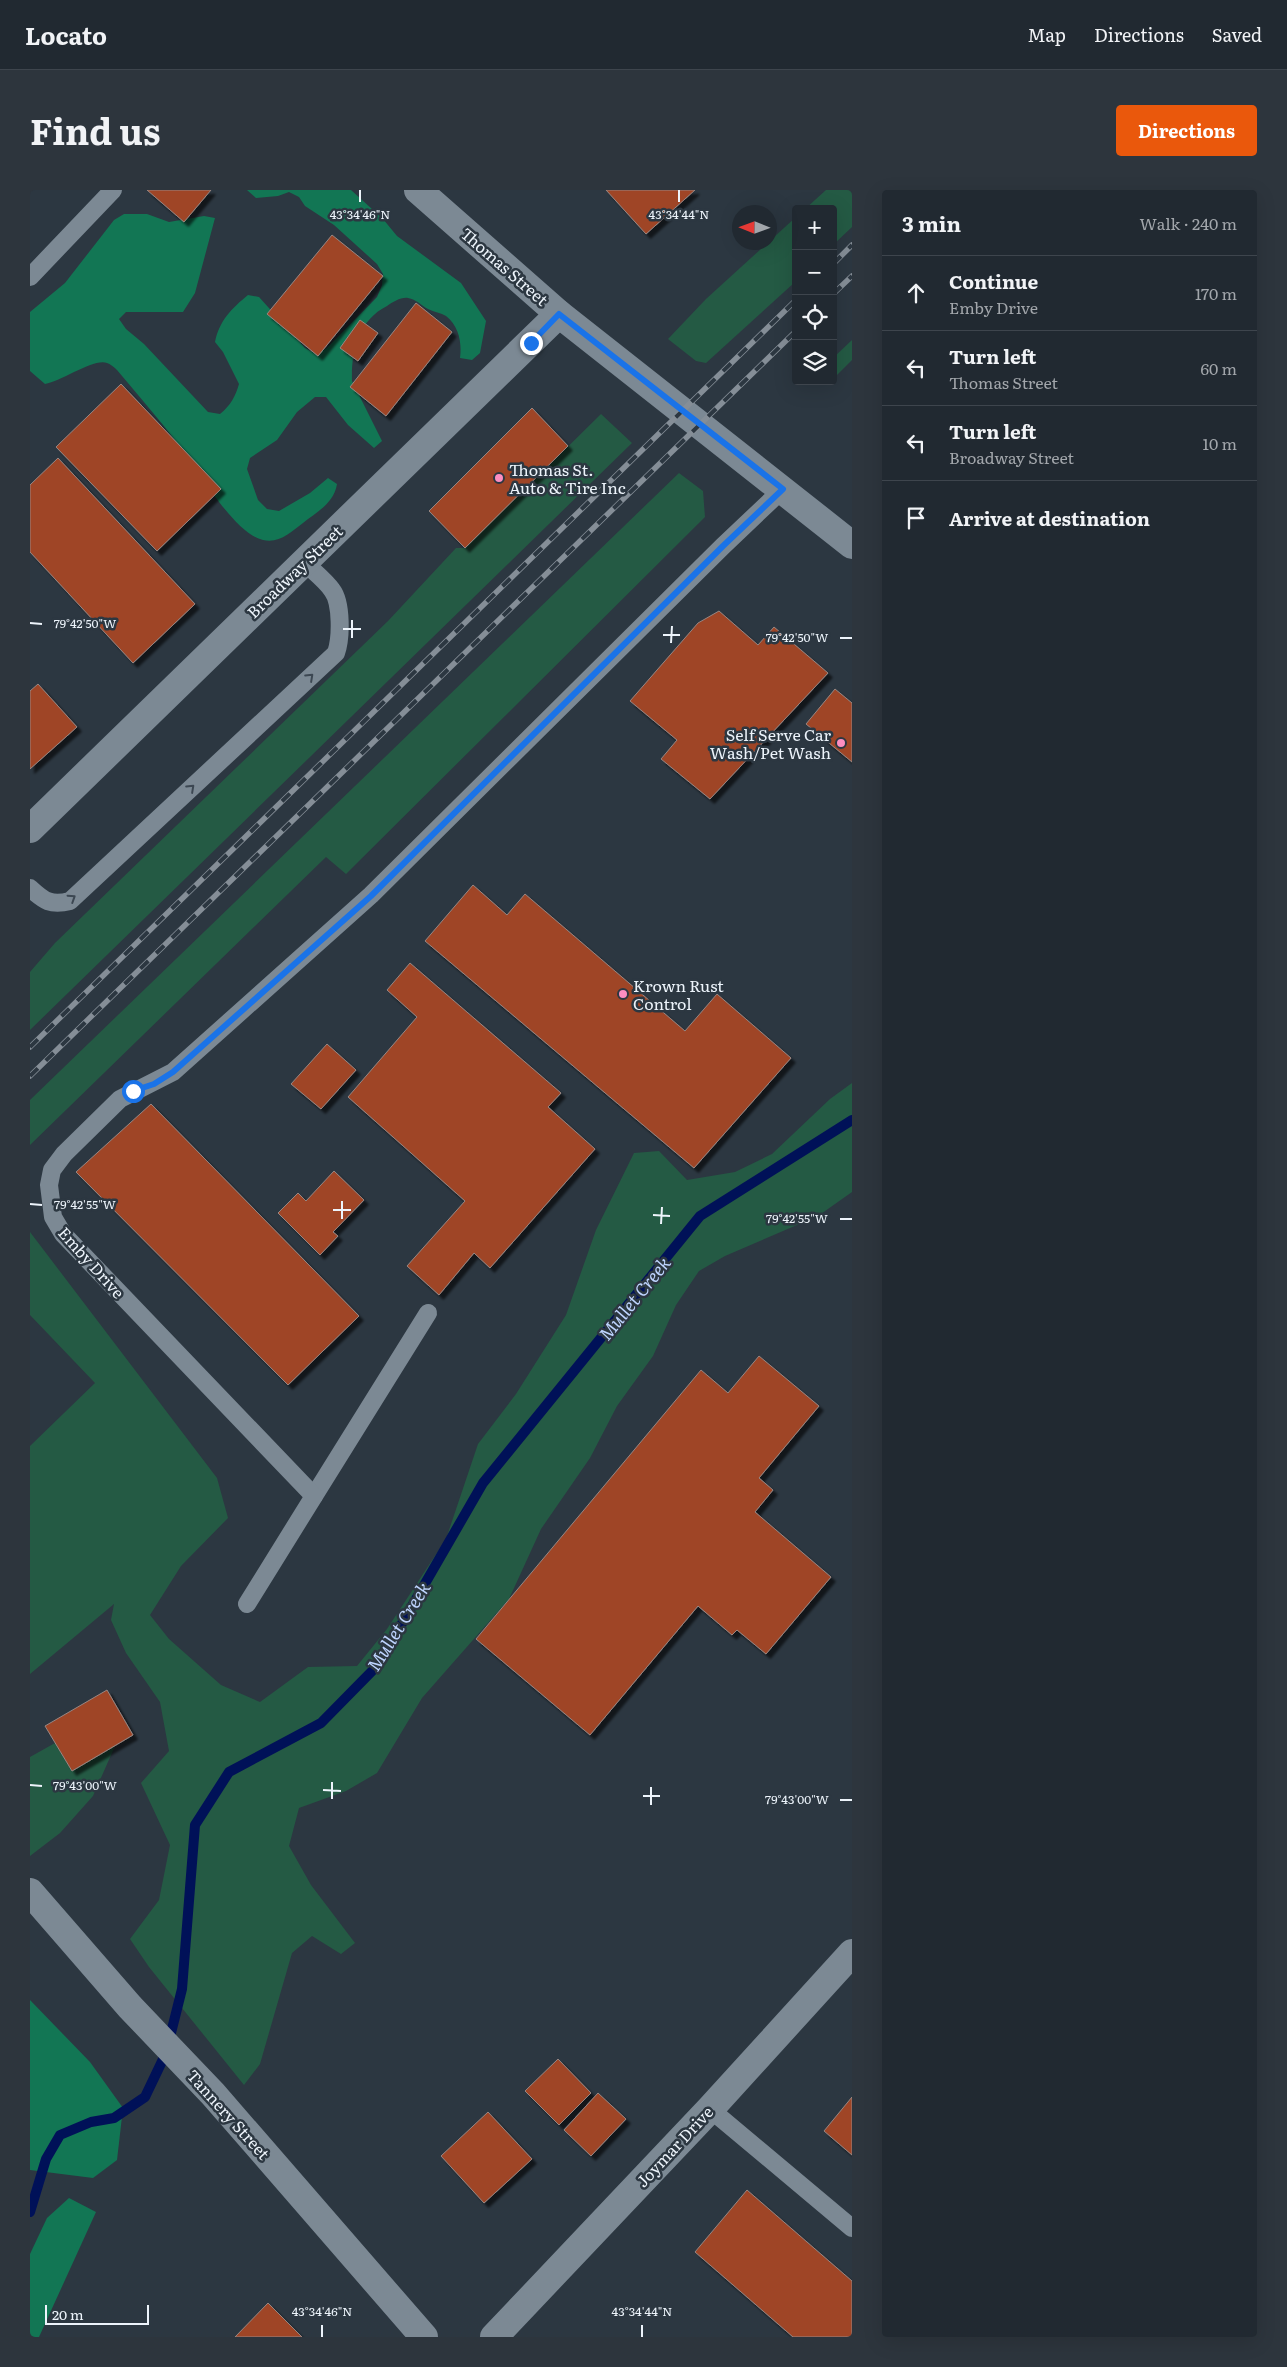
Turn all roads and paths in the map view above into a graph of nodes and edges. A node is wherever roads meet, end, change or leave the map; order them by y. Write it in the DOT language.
graph roads {
  1 [pos="113,190"];
  2 [pos="418,190"];
  3 [pos="30,277"];
  4 [pos="559,314"];
  5 [pos="783,489"];
  6 [pos="852,545"];
  7 [pos="304,562"];
  8 [pos="30,829"];
  9 [pos="30,888"];
  10 [pos="428,1313"];
  11 [pos="314,1496"];
  12 [pos="247,1604"];
  13 [pos="30,1892"];
  14 [pos="852,1954"];
  15 [pos="710,2109"];
  16 [pos="852,2228"];
  17 [pos="424,2337"];
  18 [pos="494,2337"];
  1 -- 3 [label="lane"];
  2 -- 4 [label="street, Thomas Street"];
  4 -- 5 [label="street, Thomas Street"];
  4 -- 7 [label="street, Broadway Street"];
  5 -- 6 [label="street, Thomas Street"];
  5 -- 11 [label="lane, Emby Drive"];
  7 -- 8 [label="street, Broadway Street"];
  9 -- 7 [label="lane, one-way"];
  10 -- 11 [label="lane"];
  11 -- 12 [label="lane"];
  13 -- 17 [label="street, Tannery Street"];
  14 -- 15 [label="street, Joymar Drive"];
  15 -- 16 [label="lane"];
  15 -- 18 [label="street, Joymar Drive"];
}
